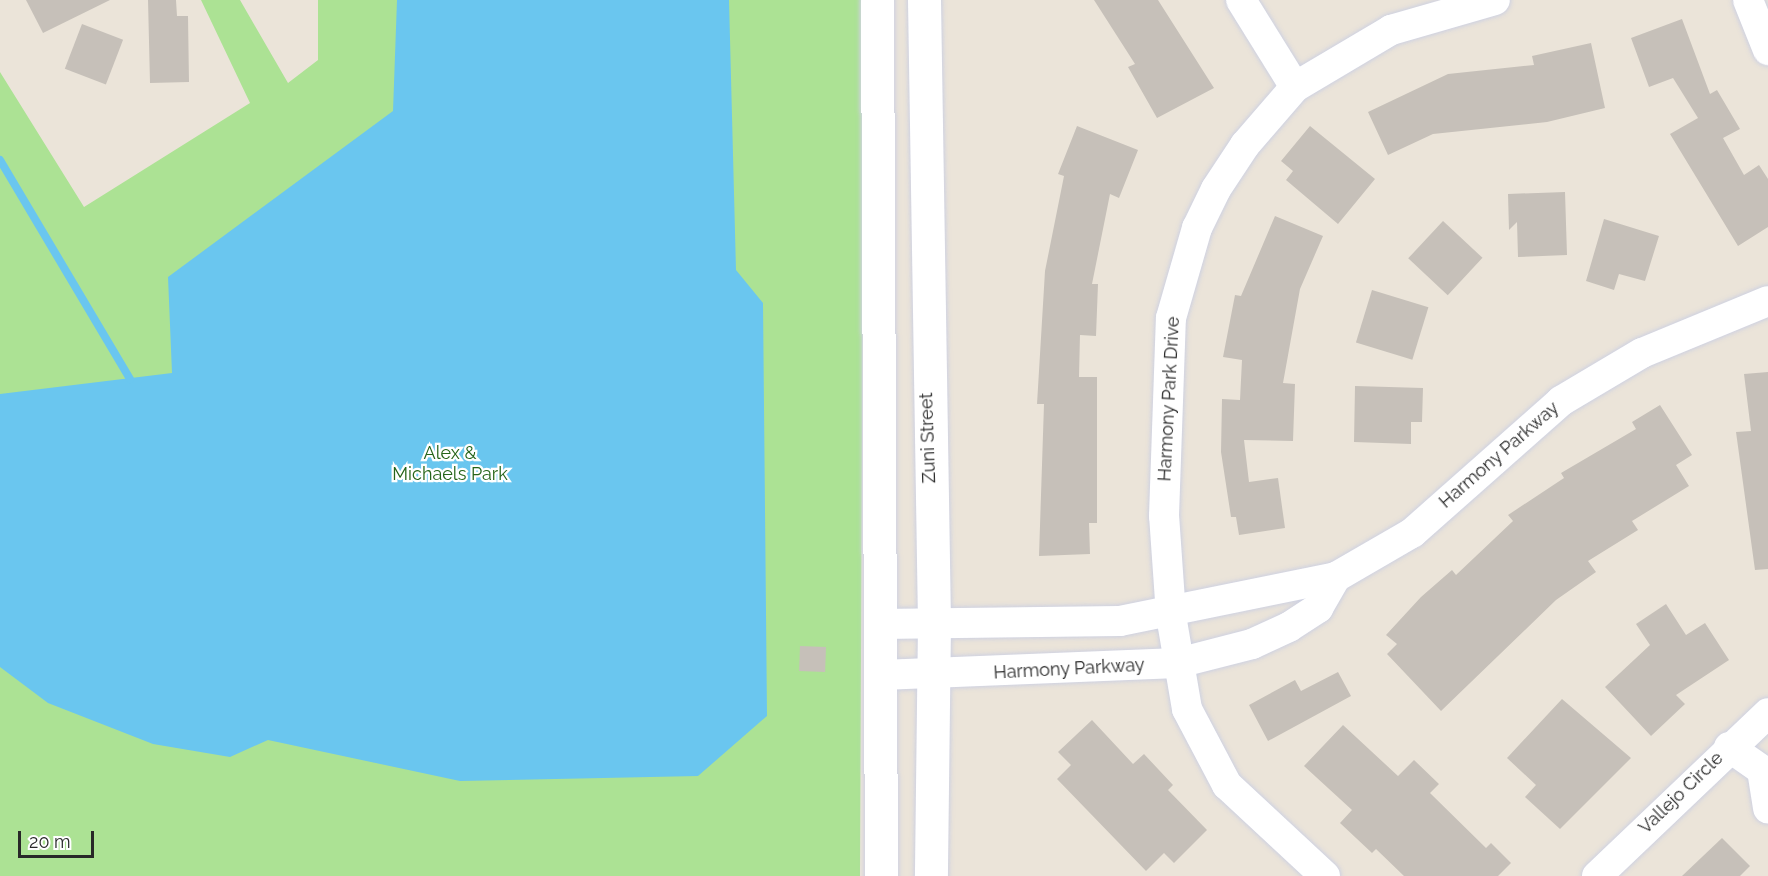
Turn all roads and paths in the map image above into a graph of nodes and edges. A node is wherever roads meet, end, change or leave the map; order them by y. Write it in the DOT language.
graph roads {
  1 [pos="877,0"];
  2 [pos="924,0"];
  3 [pos="1242,0"];
  4 [pos="1495,0"];
  5 [pos="1748,0"];
  6 [pos="1768,50"];
  7 [pos="1296,87"];
  8 [pos="1768,301"];
  9 [pos="1336,577"];
  10 [pos="1171,615"];
  11 [pos="934,623"];
  12 [pos="880,624"];
  13 [pos="1178,663"];
  14 [pos="881,675"];
  15 [pos="930,675"];
  16 [pos="1768,713"];
  17 [pos="1729,747"];
  18 [pos="1768,809"];
  19 [pos="881,876"];
  20 [pos="932,876"];
  21 [pos="1325,876"];
  22 [pos="1597,876"];
  1 -- 12 [label="main road"];
  2 -- 11 [label="main road, Zuni Street"];
  3 -- 7 [label="street"];
  4 -- 7 [label="street, Harmony Park Drive"];
  5 -- 6 [label="street"];
  7 -- 10 [label="street, Harmony Park Drive"];
  8 -- 9 [label="street, Harmony Parkway"];
  9 -- 10 [label="street, Harmony Parkway"];
  9 -- 13 [label="street, Harmony Parkway"];
  10 -- 11 [label="street, Harmony Parkway"];
  10 -- 13 [label="street, Harmony Park Drive"];
  11 -- 12 [label="street, Harmony Parkway"];
  11 -- 15 [label="main road, Zuni Street"];
  12 -- 14 [label="main road"];
  13 -- 15 [label="street, Harmony Parkway"];
  13 -- 21 [label="street, Harmony Park Drive"];
  14 -- 15 [label="street, Harmony Parkway"];
  14 -- 19 [label="main road"];
  15 -- 20 [label="main road, Zuni Street"];
  16 -- 17 [label="street, Vallejo Circle"];
  17 -- 18 [label="street"];
  17 -- 22 [label="street, Vallejo Circle"];
}
